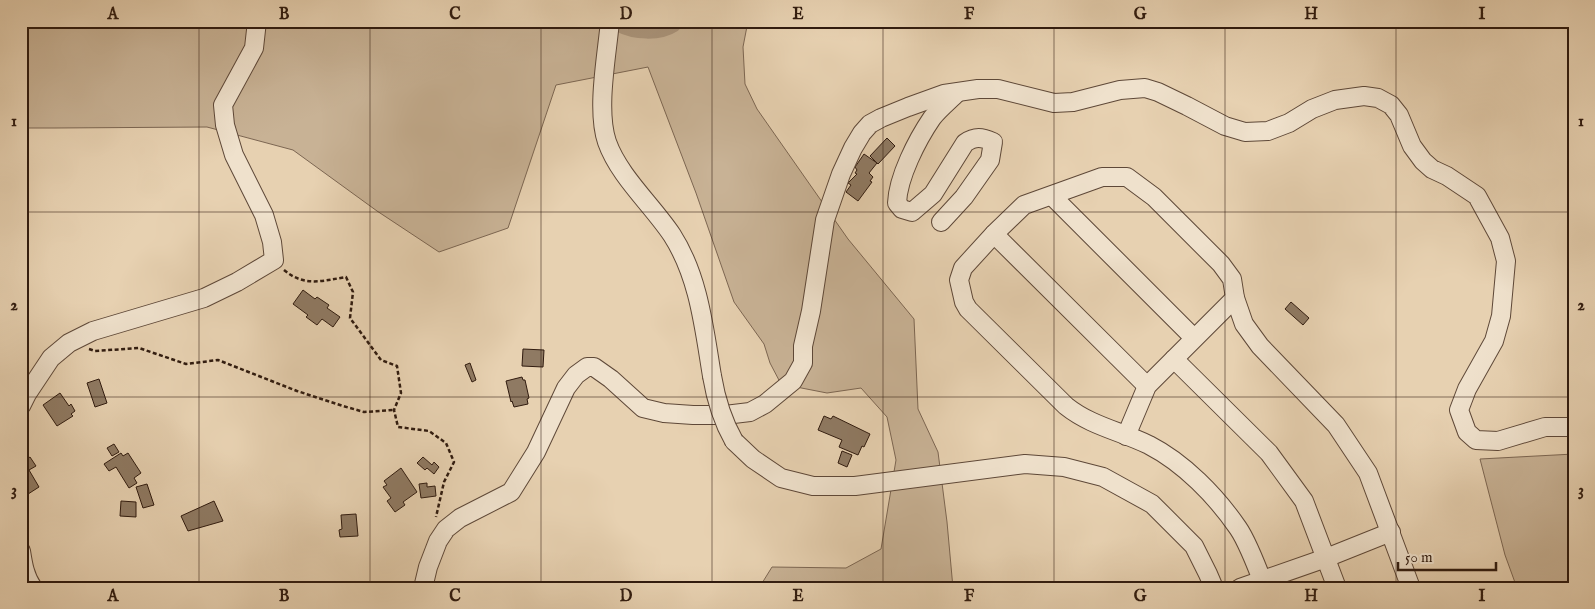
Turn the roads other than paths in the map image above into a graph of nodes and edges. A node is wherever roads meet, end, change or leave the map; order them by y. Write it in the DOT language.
graph roads {
  1 [pos="257,21"];
  2 [pos="610,21"];
  3 [pos="957,93"];
  4 [pos="1052,196"];
  5 [pos="941,222"];
  6 [pos="994,234"];
  7 [pos="1235,298"];
  8 [pos="1194,338"];
  9 [pos="1174,359"];
  10 [pos="1146,386"];
  11 [pos="21,406"];
  12 [pos="1574,427"];
  13 [pos="1126,436"];
  14 [pos="1391,532"];
  15 [pos="21,551"];
  16 [pos="1326,558"];
  17 [pos="1264,584"];
  18 [pos="33,588"];
  19 [pos="423,588"];
  20 [pos="1214,588"];
  21 [pos="1240,588"];
  22 [pos="1337,588"];
  23 [pos="1411,588"];
  1 -- 11 [label="street"];
  2 -- 20 [label="street, bridge"];
  3 -- 5 [label="street"];
  3 -- 12 [label="street"];
  3 -- 19 [label="street"];
  4 -- 6 [label="street"];
  4 -- 7 [label="street"];
  4 -- 8 [label="street"];
  6 -- 10 [label="street"];
  6 -- 13 [label="street"];
  7 -- 8 [label="street"];
  7 -- 14 [label="street"];
  8 -- 9 [label="street"];
  9 -- 10 [label="street"];
  9 -- 16 [label="street"];
  10 -- 13 [label="street"];
  13 -- 17 [label="street"];
  14 -- 16 [label="street"];
  14 -- 23 [label="street"];
  15 -- 18 [label="street"];
  16 -- 17 [label="street"];
  16 -- 22 [label="street"];
  17 -- 21 [label="street"];
}
